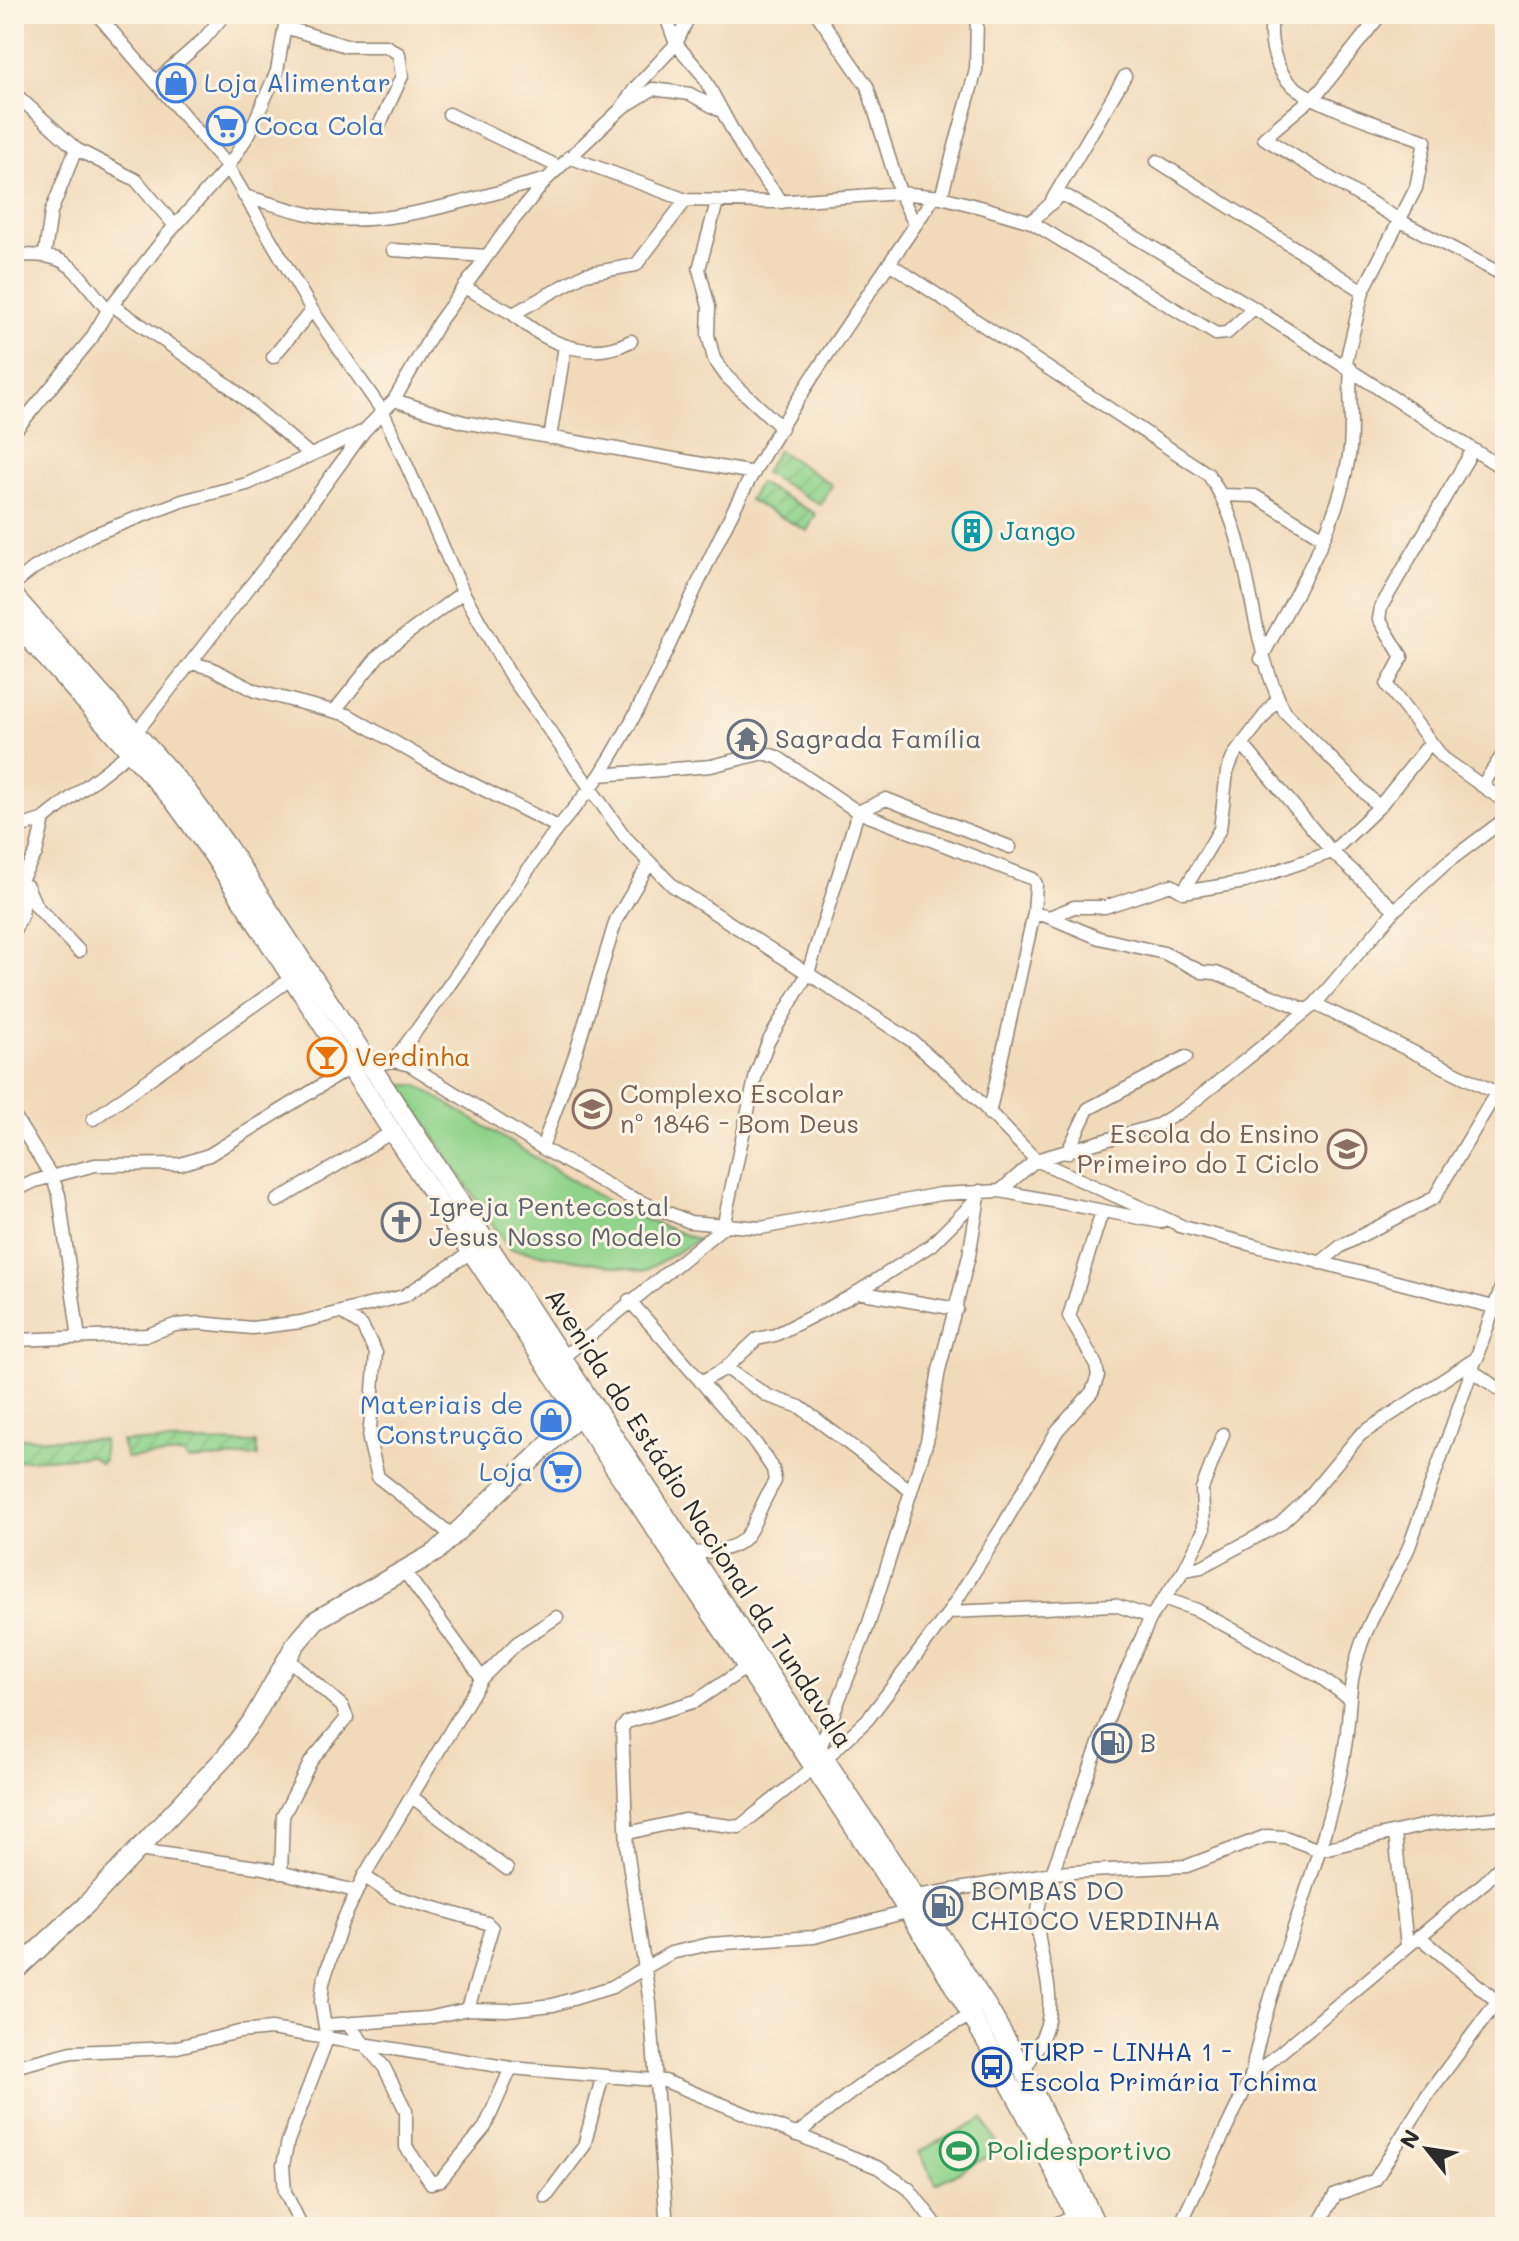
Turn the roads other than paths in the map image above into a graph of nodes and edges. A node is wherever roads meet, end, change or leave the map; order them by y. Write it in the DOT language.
graph roads {
  1 [pos="21,14"];
  2 [pos="97,14"];
  3 [pos="225,14"];
  4 [pos="665,14"];
  5 [pos="690,14"];
  6 [pos="817,14"];
  7 [pos="977,14"];
  8 [pos="1273,14"];
  9 [pos="1381,14"];
  10 [pos="286,20"];
  11 [pos="14,24"];
  12 [pos="676,44"];
  13 [pos="1125,76"];
  14 [pos="155,82"];
  15 [pos="14,93"];
  16 [pos="1313,97"];
  17 [pos="621,109"];
  18 [pos="719,110"];
  19 [pos="449,114"];
  20 [pos="378,128"];
  21 [pos="76,149"];
  22 [pos="569,157"];
  23 [pos="1157,161"];
  24 [pos="228,167"];
  25 [pos="559,167"];
  26 [pos="547,179"];
  27 [pos="900,193"];
  28 [pos="244,196"];
  29 [pos="938,197"];
  30 [pos="686,200"];
  31 [pos="1052,200"];
  32 [pos="717,202"];
  33 [pos="782,202"];
  34 [pos="1400,221"];
  35 [pos="1031,222"];
  36 [pos="915,225"];
  37 [pos="175,226"];
  38 [pos="393,250"];
  39 [pos="45,253"];
  40 [pos="14,256"];
  41 [pos="487,256"];
  42 [pos="889,263"];
  43 [pos="1505,276"];
  44 [pos="464,287"];
  45 [pos="1363,291"];
  46 [pos="110,308"];
  47 [pos="1254,308"];
  48 [pos="312,310"];
  49 [pos="513,314"];
  50 [pos="631,341"];
  51 [pos="565,346"];
  52 [pos="273,357"];
  53 [pos="1348,367"];
  54 [pos="394,400"];
  55 [pos="383,412"];
  56 [pos="782,428"];
  57 [pos="364,431"];
  58 [pos="14,432"];
  59 [pos="550,438"];
  60 [pos="1472,451"];
  61 [pos="308,453"];
  62 [pos="1505,470"];
  63 [pos="754,473"];
  64 [pos="1222,495"];
  65 [pos="1322,537"];
  66 [pos="14,584"];
  67 [pos="463,592"];
  68 [pos="14,596"];
  69 [pos="14,622"];
  70 [pos="1261,659"];
  71 [pos="191,663"];
  72 [pos="1278,698"];
  73 [pos="336,709"];
  74 [pos="1431,742"];
  75 [pos="132,743"];
  76 [pos="1243,745"];
  77 [pos="1505,751"];
  78 [pos="600,775"];
  79 [pos="1482,786"];
  80 [pos="590,787"];
  81 [pos="1505,802"];
  82 [pos="1379,807"];
  83 [pos="858,812"];
  84 [pos="44,819"];
  85 [pos="1505,819"];
  86 [pos="558,827"];
  87 [pos="14,829"];
  88 [pos="1010,847"];
  89 [pos="1332,852"];
  90 [pos="649,864"];
  91 [pos="28,872"];
  92 [pos="27,886"];
  93 [pos="14,892"];
  94 [pos="1183,892"];
  95 [pos="1395,910"];
  96 [pos="1034,913"];
  97 [pos="1049,917"];
  98 [pos="14,932"];
  99 [pos="79,951"];
  100 [pos="808,973"];
  101 [pos="292,978"];
  102 [pos="1311,1007"];
  103 [pos="1186,1057"];
  104 [pos="393,1061"];
  105 [pos="371,1065"];
  106 [pos="351,1067"];
  107 [pos="1500,1095"];
  108 [pos="989,1114"];
  109 [pos="14,1116"];
  110 [pos="93,1119"];
  111 [pos="392,1132"];
  112 [pos="542,1148"];
  113 [pos="1067,1153"];
  114 [pos="1036,1160"];
  115 [pos="53,1179"];
  116 [pos="14,1191"];
  117 [pos="1000,1191"];
  118 [pos="979,1194"];
  119 [pos="277,1201"];
  120 [pos="1102,1212"];
  121 [pos="723,1227"];
  122 [pos="1184,1227"];
  123 [pos="470,1253"];
  124 [pos="1320,1263"];
  125 [pos="1505,1277"];
  126 [pos="857,1292"];
  127 [pos="629,1300"];
  128 [pos="373,1304"];
  129 [pos="957,1309"];
  130 [pos="1500,1309"];
  131 [pos="341,1312"];
  132 [pos="371,1337"];
  133 [pos="79,1338"];
  134 [pos="14,1340"];
  135 [pos="1479,1357"];
  136 [pos="562,1358"];
  137 [pos="726,1368"];
  138 [pos="1474,1372"];
  139 [pos="701,1382"];
  140 [pos="1505,1393"];
  141 [pos="580,1414"];
  142 [pos="1223,1434"];
  143 [pos="911,1491"];
  144 [pos="453,1536"];
  145 [pos="692,1553"];
  146 [pos="1184,1570"];
  147 [pos="405,1572"];
  148 [pos="1166,1599"];
  149 [pos="949,1612"];
  150 [pos="557,1617"];
  151 [pos="1151,1617"];
  152 [pos="288,1659"];
  153 [pos="747,1667"];
  154 [pos="482,1678"];
  155 [pos="1347,1697"];
  156 [pos="820,1758"];
  157 [pos="412,1797"];
  158 [pos="1505,1817"];
  159 [pos="628,1833"];
  160 [pos="1395,1833"];
  161 [pos="138,1850"];
  162 [pos="1319,1850"];
  163 [pos="1505,1861"];
  164 [pos="507,1869"];
  165 [pos="281,1873"];
  166 [pos="1052,1873"];
  167 [pos="364,1876"];
  168 [pos="355,1891"];
  169 [pos="912,1904"];
  170 [pos="1419,1936"];
  171 [pos="1407,1947"];
  172 [pos="645,1967"];
  173 [pos="14,1972"];
  174 [pos="1501,2006"];
  175 [pos="468,2009"];
  176 [pos="972,2015"];
  177 [pos="325,2025"];
  178 [pos="349,2026"];
  179 [pos="327,2039"];
  180 [pos="367,2045"];
  181 [pos="14,2067"];
  182 [pos="511,2068"];
  183 [pos="1024,2071"];
  184 [pos="1251,2077"];
  185 [pos="602,2078"];
  186 [pos="657,2080"];
  187 [pos="796,2135"];
  188 [pos="546,2197"];
  189 [pos="1078,2221"];
  190 [pos="302,2227"];
  191 [pos="667,2227"];
  192 [pos="938,2227"];
  193 [pos="1049,2227"];
  194 [pos="1097,2227"];
  195 [pos="1179,2227"];
  196 [pos="1317,2227"];
  1 -- 11 [label="street"];
  2 -- 14 [label="street"];
  3 -- 14 [label="street"];
  4 -- 12 [label="street"];
  5 -- 12 [label="street"];
  6 -- 27 [label="street"];
  7 -- 29 [label="street"];
  8 -- 16 [label="street"];
  9 -- 16 [label="street"];
  10 -- 20 [label="street"];
  10 -- 24 [label="street"];
  12 -- 17 [label="street"];
  12 -- 18 [label="street"];
  13 -- 31 [label="street"];
  14 -- 24 [label="street"];
  15 -- 21 [label="street"];
  16 -- 34 [label="street"];
  16 -- 34 [label="street"];
  17 -- 18 [label="street"];
  17 -- 22 [label="street"];
  18 -- 33 [label="street"];
  19 -- 25 [label="street"];
  21 -- 37 [label="street"];
  21 -- 39 [label="street"];
  22 -- 25 [label="street"];
  22 -- 30 [label="street"];
  23 -- 45 [label="street"];
  24 -- 28 [label="street"];
  24 -- 37 [label="street"];
  25 -- 26 [label="street"];
  26 -- 28 [label="street"];
  26 -- 41 [label="street"];
  27 -- 29 [label="street"];
  27 -- 33 [label="street"];
  27 -- 36 [label="street"];
  28 -- 48 [label="street"];
  29 -- 35 [label="street"];
  29 -- 36 [label="street"];
  30 -- 32 [label="street"];
  30 -- 49 [label="street"];
  31 -- 35 [label="street"];
  31 -- 47 [label="street"];
  32 -- 33 [label="street"];
  32 -- 56 [label="street"];
  34 -- 43 [label="street"];
  34 -- 45 [label="street"];
  35 -- 47 [label="street"];
  36 -- 42 [label="street"];
  37 -- 46 [label="street"];
  38 -- 41 [label="street"];
  39 -- 40 [label="street"];
  39 -- 46 [label="street"];
  41 -- 44 [label="street"];
  42 -- 56 [label="street"];
  42 -- 64 [label="street"];
  44 -- 49 [label="street"];
  44 -- 54 [label="street"];
  45 -- 53 [label="street"];
  46 -- 58 [label="street"];
  46 -- 61 [label="street"];
  47 -- 53 [label="street"];
  48 -- 52 [label="street"];
  48 -- 55 [label="street"];
  49 -- 51 [label="street"];
  50 -- 51 [label="street"];
  51 -- 59 [label="street"];
  53 -- 60 [label="street"];
  53 -- 65 [label="street"];
  54 -- 55 [label="street"];
  54 -- 59 [label="street"];
  55 -- 57 [label="street"];
  55 -- 67 [label="street"];
  56 -- 63 [label="street"];
  57 -- 61 [label="street"];
  57 -- 71 [label="street"];
  59 -- 63 [label="street"];
  60 -- 62 [label="street"];
  60 -- 74 [label="street"];
  61 -- 66 [label="street"];
  63 -- 78 [label="street"];
  64 -- 65 [label="street"];
  64 -- 70 [label="street"];
  65 -- 70 [label="street"];
  67 -- 73 [label="street"];
  67 -- 80 [label="street"];
  68 -- 75 [label="street, Avenida do Estádio Nacional da Tundavala"];
  69 -- 75 [label="street, Avenida do Estádio Nacional da Tundavala"];
  70 -- 72 [label="street"];
  71 -- 73 [label="street"];
  71 -- 75 [label="street"];
  72 -- 76 [label="street"];
  72 -- 82 [label="street"];
  73 -- 86 [label="street"];
  74 -- 79 [label="street"];
  74 -- 82 [label="street"];
  75 -- 84 [label="street"];
  75 -- 101 [label="street, Avenida do Estádio Nacional da Tundavala"];
  75 -- 105 [label="street, Avenida do Estádio Nacional da Tundavala"];
  76 -- 89 [label="street"];
  76 -- 94 [label="street"];
  77 -- 79 [label="street"];
  78 -- 80 [label="street"];
  78 -- 83 [label="street"];
  79 -- 81 [label="street"];
  80 -- 86 [label="street"];
  80 -- 90 [label="street"];
  82 -- 89 [label="street"];
  83 -- 88 [label="street"];
  83 -- 96 [label="street"];
  83 -- 100 [label="street"];
  84 -- 87 [label="street"];
  84 -- 91 [label="street"];
  85 -- 95 [label="street"];
  86 -- 104 [label="street"];
  89 -- 94 [label="street"];
  89 -- 95 [label="street"];
  90 -- 100 [label="street"];
  90 -- 112 [label="street"];
  91 -- 92 [label="street"];
  91 -- 93 [label="street"];
  92 -- 98 [label="street"];
  92 -- 99 [label="street"];
  94 -- 97 [label="street"];
  95 -- 102 [label="street"];
  96 -- 97 [label="street"];
  96 -- 108 [label="street"];
  97 -- 102 [label="street"];
  100 -- 108 [label="street"];
  100 -- 121 [label="street"];
  101 -- 106 [label="street, Avenida do Estádio Nacional da Tundavala"];
  101 -- 110 [label="street"];
  102 -- 107 [label="street"];
  102 -- 113 [label="street"];
  103 -- 113 [label="street"];
  104 -- 105 [label="street"];
  104 -- 112 [label="street"];
  105 -- 136 [label="street, Avenida do Estádio Nacional da Tundavala"];
  106 -- 111 [label="street, Avenida do Estádio Nacional da Tundavala"];
  106 -- 115 [label="street"];
  107 -- 124 [label="street"];
  108 -- 114 [label="street"];
  109 -- 115 [label="street"];
  111 -- 119 [label="street"];
  111 -- 123 [label="street, Avenida do Estádio Nacional da Tundavala"];
  112 -- 121 [label="street"];
  113 -- 114 [label="street"];
  114 -- 117 [label="street"];
  114 -- 122 [label="street"];
  115 -- 116 [label="street"];
  115 -- 133 [label="street"];
  117 -- 118 [label="street"];
  117 -- 120 [label="street"];
  118 -- 121 [label="street"];
  118 -- 126 [label="street"];
  118 -- 129 [label="street"];
  120 -- 122 [label="street"];
  120 -- 149 [label="street"];
  121 -- 127 [label="street"];
  122 -- 124 [label="street"];
  123 -- 128 [label="street"];
  123 -- 141 [label="street, Avenida do Estádio Nacional da Tundavala"];
  124 -- 130 [label="street"];
  125 -- 130 [label="street"];
  126 -- 129 [label="street"];
  126 -- 137 [label="street"];
  127 -- 136 [label="street"];
  127 -- 139 [label="street"];
  128 -- 131 [label="street"];
  128 -- 132 [label="street"];
  129 -- 143 [label="street"];
  130 -- 135 [label="street"];
  131 -- 132 [label="street"];
  131 -- 133 [label="street"];
  132 -- 144 [label="street"];
  133 -- 134 [label="street"];
  135 -- 138 [label="street"];
  135 -- 146 [label="street"];
  136 -- 145 [label="street, Avenida do Estádio Nacional da Tundavala"];
  137 -- 139 [label="street"];
  137 -- 143 [label="street"];
  138 -- 140 [label="street"];
  138 -- 155 [label="street"];
  139 -- 145 [label="street"];
  141 -- 144 [label="street"];
  141 -- 153 [label="street, Avenida do Estádio Nacional da Tundavala"];
  142 -- 146 [label="street"];
  143 -- 156 [label="street"];
  144 -- 147 [label="street"];
  145 -- 156 [label="street, Avenida do Estádio Nacional da Tundavala"];
  146 -- 148 [label="street"];
  147 -- 152 [label="street"];
  147 -- 154 [label="street"];
  148 -- 151 [label="street"];
  148 -- 155 [label="street"];
  149 -- 151 [label="street"];
  149 -- 156 [label="street"];
  150 -- 154 [label="street"];
  151 -- 166 [label="street"];
  152 -- 161 [label="street"];
  152 -- 165 [label="street"];
  153 -- 156 [label="street, Avenida do Estádio Nacional da Tundavala"];
  153 -- 159 [label="street"];
  154 -- 157 [label="street"];
  155 -- 162 [label="street"];
  156 -- 159 [label="street"];
  156 -- 169 [label="street, Avenida do Estádio Nacional da Tundavala"];
  157 -- 164 [label="street"];
  157 -- 167 [label="street"];
  158 -- 160 [label="street"];
  159 -- 172 [label="street"];
  160 -- 162 [label="street"];
  160 -- 171 [label="street"];
  161 -- 165 [label="street"];
  161 -- 173 [label="street"];
  162 -- 166 [label="street"];
  162 -- 184 [label="street"];
  163 -- 170 [label="street"];
  165 -- 168 [label="street"];
  166 -- 169 [label="street"];
  166 -- 183 [label="street"];
  167 -- 168 [label="street"];
  167 -- 175 [label="street"];
  168 -- 177 [label="street"];
  169 -- 172 [label="street"];
  169 -- 176 [label="street, Avenida do Estádio Nacional da Tundavala"];
  169 -- 183 [label="street, Avenida do Estádio Nacional da Tundavala"];
  170 -- 171 [label="street"];
  170 -- 174 [label="street"];
  171 -- 184 [label="street"];
  172 -- 175 [label="street"];
  172 -- 186 [label="street"];
  174 -- 196 [label="street"];
  175 -- 178 [label="street"];
  176 -- 187 [label="street"];
  176 -- 189 [label="street, Avenida do Estádio Nacional da Tundavala"];
  177 -- 178 [label="street"];
  177 -- 179 [label="street"];
  178 -- 180 [label="street"];
  179 -- 180 [label="street"];
  179 -- 181 [label="street"];
  179 -- 190 [label="street"];
  180 -- 182 [label="street"];
  180 -- 182 [label="street"];
  182 -- 185 [label="street"];
  183 -- 194 [label="street, Avenida do Estádio Nacional da Tundavala"];
  184 -- 195 [label="street"];
  185 -- 186 [label="street"];
  185 -- 188 [label="street"];
  186 -- 187 [label="street"];
  186 -- 191 [label="street"];
  187 -- 192 [label="street"];
  189 -- 193 [label="street"];
}
